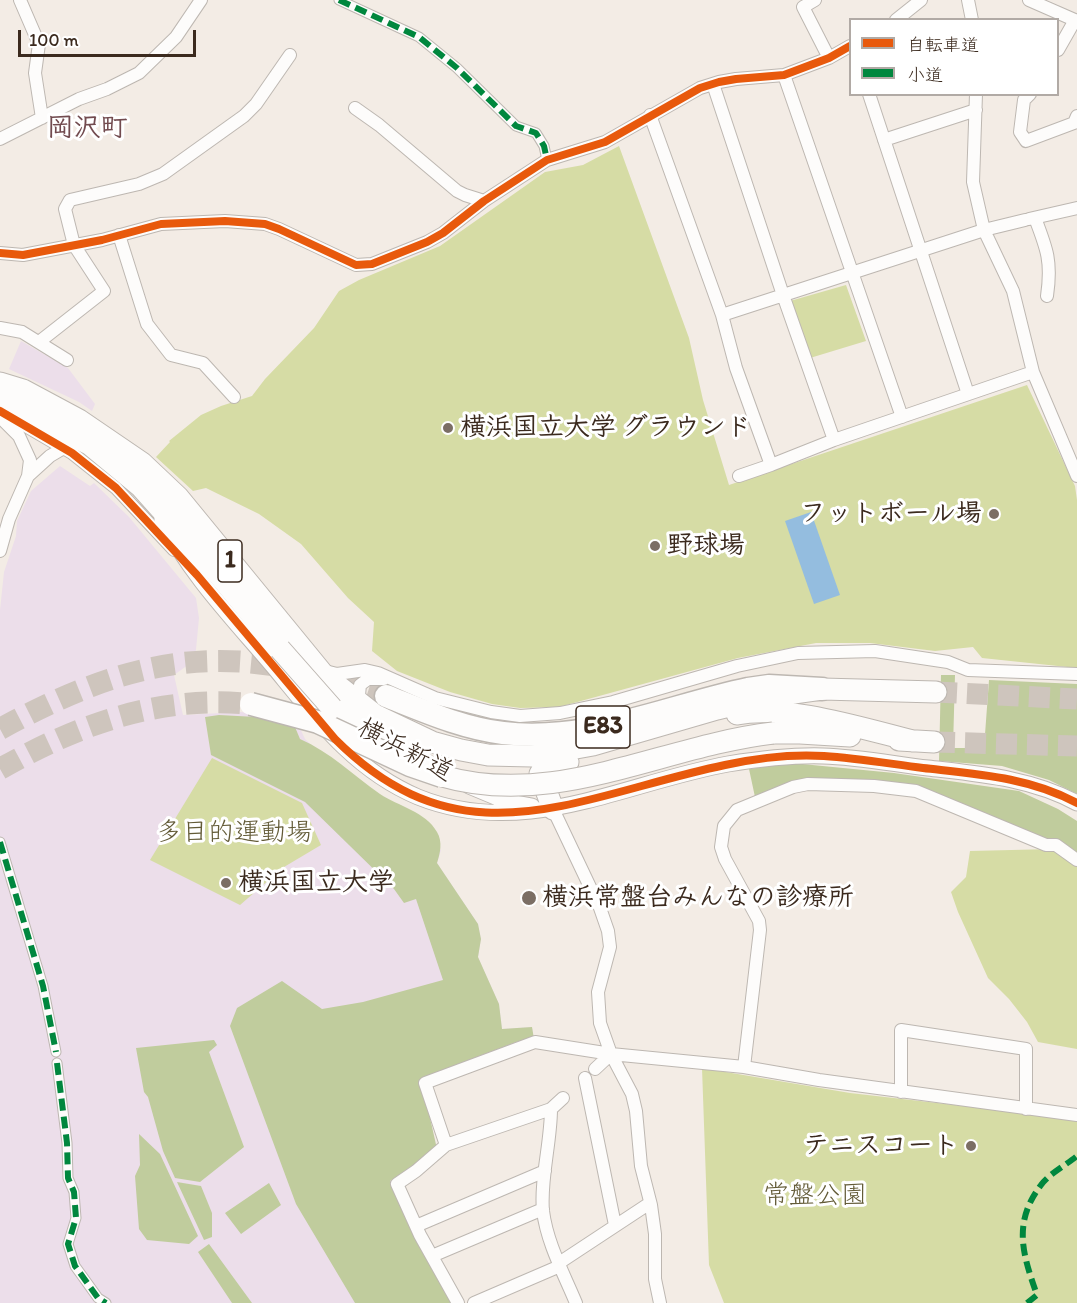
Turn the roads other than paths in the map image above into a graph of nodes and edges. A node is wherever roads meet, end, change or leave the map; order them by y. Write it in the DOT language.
graph roads {
  1 [pos="20,0"];
  2 [pos="201,0"];
  3 [pos="339,0"];
  4 [pos="815,0"];
  5 [pos="921,0"];
  6 [pos="968,0"];
  7 [pos="1029,0"];
  8 [pos="901,13"];
  9 [pos="972,18"];
  10 [pos="1076,20"];
  11 [pos="849,47"];
  12 [pos="1059,48"];
  13 [pos="290,55"];
  14 [pos="829,58"];
  15 [pos="784,75"];
  16 [pos="712,84"];
  17 [pos="870,96"];
  18 [pos="976,96"];
  19 [pos="1028,96"];
  20 [pos="355,108"];
  21 [pos="976,110"];
  22 [pos="650,115"];
  23 [pos="1077,116"];
  24 [pos="42,118"];
  25 [pos="0,139"];
  26 [pos="885,140"];
  27 [pos="547,160"];
  28 [pos="484,201"];
  29 [pos="1077,208"];
  30 [pos="1029,219"];
  31 [pos="984,230"];
  32 [pos="119,235"];
  33 [pos="74,245"];
  34 [pos="921,250"];
  35 [pos="0,253"];
  36 [pos="852,273"];
  37 [pos="783,295"];
  38 [pos="1047,296"];
  39 [pos="722,315"];
  40 [pos="0,328"];
  41 [pos="39,342"];
  42 [pos="67,360"];
  43 [pos="1033,372"];
  44 [pos="0,383"];
  45 [pos="968,394"];
  46 [pos="234,396"];
  47 [pos="0,400"];
  48 [pos="0,411"];
  49 [pos="0,417"];
  50 [pos="902,417"];
  51 [pos="834,440"];
  52 [pos="89,444"];
  53 [pos="63,448"];
  54 [pos="771,465"];
  55 [pos="28,476"];
  56 [pos="739,476"];
  57 [pos="1077,476"];
  58 [pos="154,502"];
  59 [pos="0,551"];
  60 [pos="197,575"];
  61 [pos="313,664"];
  62 [pos="1077,674"];
  63 [pos="390,689"];
  64 [pos="822,689"];
  65 [pos="936,692"];
  66 [pos="339,700"];
  67 [pos="251,704"];
  68 [pos="364,707"];
  69 [pos="913,741"];
  70 [pos="934,742"];
  71 [pos="442,776"];
  72 [pos="1077,803"];
  73 [pos="553,809"];
  74 [pos="0,842"];
  75 [pos="1077,860"];
  76 [pos="56,1052"];
  77 [pos="612,1054"];
  78 [pos="57,1063"];
  79 [pos="744,1067"];
  80 [pos="590,1073"];
  81 [pos="574,1088"];
  82 [pos="902,1092"];
  83 [pos="563,1098"];
  84 [pos="551,1109"];
  85 [pos="1026,1109"];
  86 [pos="1077,1116"];
  87 [pos="446,1145"];
  88 [pos="545,1171"];
  89 [pos="650,1203"];
  90 [pos="543,1209"];
  91 [pos="416,1226"];
  92 [pos="615,1226"];
  93 [pos="432,1256"];
  94 [pos="560,1264"];
  95 [pos="106,1303"];
  96 [pos="458,1303"];
  97 [pos="474,1303"];
  98 [pos="576,1303"];
  99 [pos="660,1303"];
  1 -- 24 [label="street"];
  2 -- 24 [label="street"];
  3 -- 27 [label="street"];
  4 -- 14 [label="street"];
  5 -- 8 [label="street"];
  6 -- 9 [label="street"];
  7 -- 10 [label="street"];
  10 -- 12 [label="street"];
  11 -- 14 [label="street"];
  13 -- 33 [label="street"];
  14 -- 15 [label="street"];
  15 -- 16 [label="street"];
  15 -- 36 [label="street"];
  16 -- 22 [label="street"];
  16 -- 37 [label="street"];
  17 -- 26 [label="street"];
  18 -- 21 [label="street"];
  19 -- 23 [label="street"];
  20 -- 28 [label="street"];
  21 -- 26 [label="street"];
  21 -- 31 [label="street"];
  22 -- 27 [label="street"];
  22 -- 39 [label="street"];
  24 -- 25 [label="street"];
  26 -- 34 [label="street"];
  27 -- 28 [label="street"];
  28 -- 32 [label="street"];
  29 -- 30 [label="street"];
  30 -- 31 [label="street"];
  30 -- 38 [label="street"];
  31 -- 34 [label="street"];
  31 -- 43 [label="street"];
  32 -- 33 [label="street"];
  32 -- 46 [label="street"];
  33 -- 35 [label="street"];
  33 -- 41 [label="street"];
  34 -- 36 [label="street"];
  34 -- 45 [label="street"];
  36 -- 37 [label="street"];
  36 -- 50 [label="street"];
  37 -- 39 [label="street"];
  37 -- 51 [label="street"];
  39 -- 54 [label="street"];
  40 -- 41 [label="street"];
  41 -- 42 [label="street"];
  43 -- 45 [label="street"];
  43 -- 57 [label="street"];
  44 -- 61 [label="highway, 横浜新道 / 1"];
  45 -- 50 [label="street"];
  47 -- 52 [label="highway, 横浜新道 / 1"];
  48 -- 53 [label="street"];
  49 -- 55 [label="street"];
  50 -- 51 [label="street"];
  51 -- 54 [label="street"];
  52 -- 53 [label="street"];
  52 -- 58 [label="highway, 横浜新道 / 1"];
  53 -- 55 [label="street"];
  53 -- 60 [label="street"];
  54 -- 56 [label="street"];
  55 -- 59 [label="street"];
  58 -- 60 [label="street"];
  58 -- 66 [label="highway, 横浜新道 / 1, bridge"];
  60 -- 73 [label="street"];
  61 -- 63 [label="street"];
  61 -- 66 [label="highway, 横浜新道 / 1"];
  61 -- 73 [label="street"];
  62 -- 63 [label="street"];
  63 -- 64 [label="highway, E83"];
  63 -- 68 [label="street"];
  64 -- 65 [label="highway, 横浜新道 / E83"];
  64 -- 68 [label="highway, 横浜新道 / E83"];
  66 -- 68 [label="highway, 横浜新道 / E83"];
  66 -- 71 [label="highway, 横浜新道 / E83, bridge"];
  67 -- 71 [label="highway, E83, bridge"];
  69 -- 70 [label="highway, 横浜新道 / E83"];
  69 -- 71 [label="highway, 横浜新道 / E83, bridge"];
  69 -- 73 [label="highway"];
  72 -- 73 [label="street"];
  73 -- 77 [label="street"];
  74 -- 76 [label="street"];
  75 -- 79 [label="street"];
  77 -- 79 [label="street"];
  77 -- 80 [label="street"];
  77 -- 87 [label="street"];
  77 -- 89 [label="street"];
  78 -- 95 [label="street"];
  79 -- 82 [label="street"];
  80 -- 81 [label="street"];
  80 -- 92 [label="street"];
  82 -- 85 [label="street"];
  82 -- 85 [label="street"];
  83 -- 84 [label="street"];
  84 -- 87 [label="street"];
  84 -- 88 [label="street"];
  85 -- 86 [label="street"];
  87 -- 91 [label="street"];
  88 -- 90 [label="street"];
  88 -- 91 [label="street"];
  89 -- 92 [label="street"];
  89 -- 99 [label="street"];
  90 -- 93 [label="street"];
  90 -- 94 [label="street"];
  91 -- 93 [label="street"];
  92 -- 94 [label="street"];
  93 -- 96 [label="street"];
  94 -- 97 [label="street"];
  94 -- 98 [label="street"];
}
